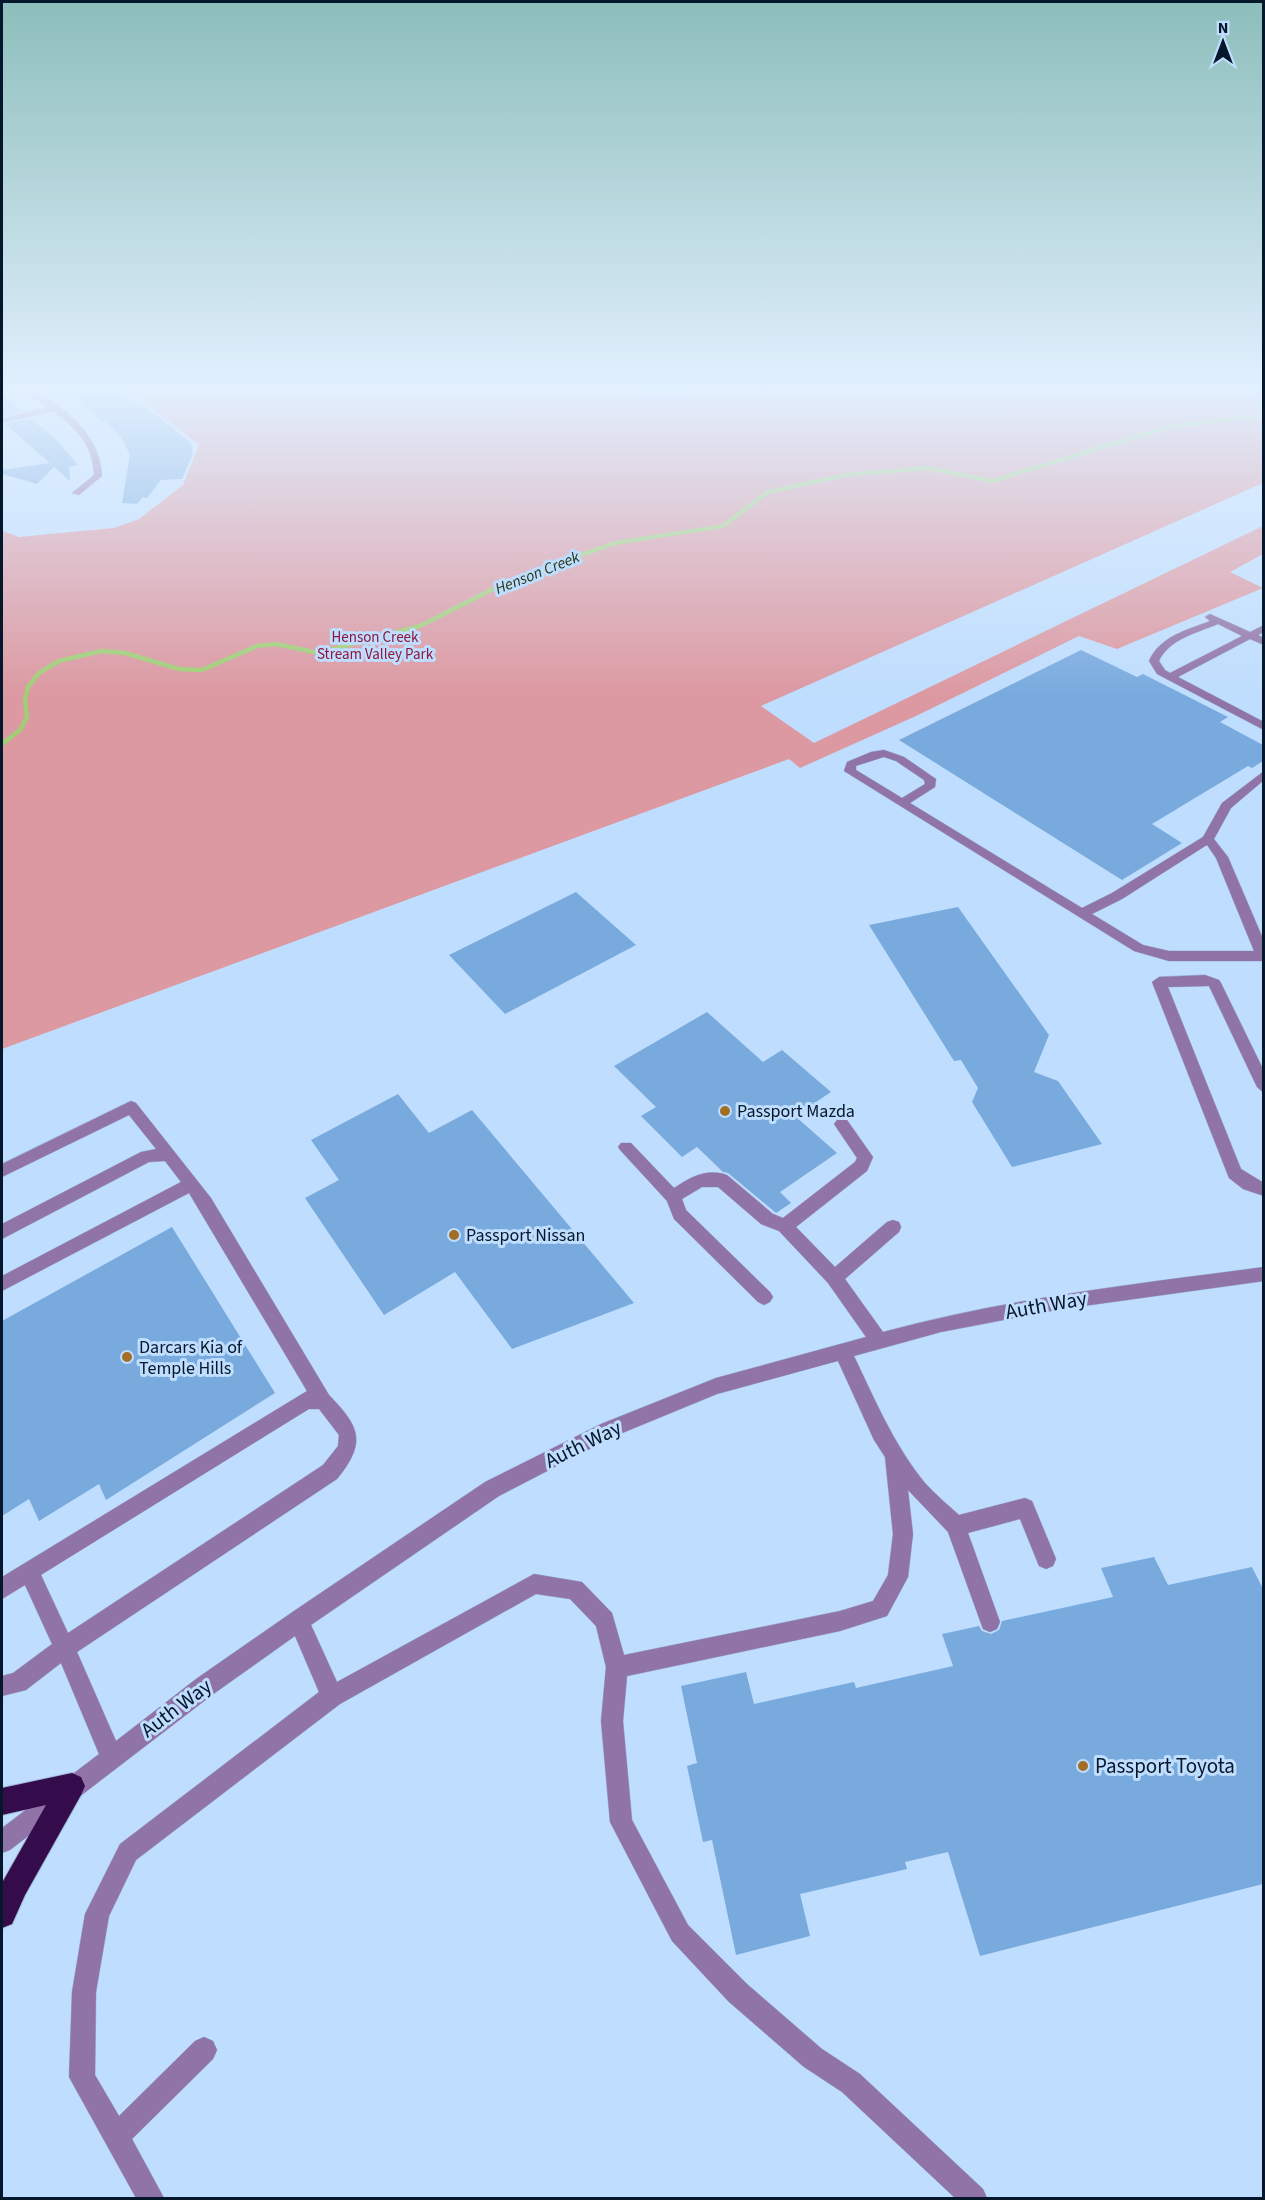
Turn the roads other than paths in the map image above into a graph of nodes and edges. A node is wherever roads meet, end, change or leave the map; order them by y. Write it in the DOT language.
graph roads {
  1 [pos="81,490"];
  2 [pos="76,494"];
  3 [pos="1263,628"];
  4 [pos="1249,636"];
  5 [pos="1263,642"];
  6 [pos="1170,677"];
  7 [pos="1263,727"];
  8 [pos="1263,774"];
  9 [pos="902,803"];
  10 [pos="1208,838"];
  11 [pos="1082,914"];
  12 [pos="1263,956"];
  13 [pos="1263,1087"];
  14 [pos="842,1124"];
  15 [pos="626,1147"];
  16 [pos="169,1154"];
  17 [pos="2,1171"];
  18 [pos="191,1184"];
  19 [pos="1263,1190"];
  20 [pos="673,1197"];
  21 [pos="785,1226"];
  22 [pos="893,1227"];
  23 [pos="2,1232"];
  24 [pos="1263,1275"];
  25 [pos="834,1278"];
  26 [pos="2,1284"];
  27 [pos="764,1297"];
  28 [pos="878,1339"];
  29 [pos="842,1350"];
  30 [pos="323,1401"];
  31 [pos="894,1454"];
  32 [pos="956,1526"];
  33 [pos="1046,1559"];
  34 [pos="29,1571"];
  35 [pos="2,1589"];
  36 [pos="298,1620"];
  37 [pos="990,1622"];
  38 [pos="64,1648"];
  39 [pos="617,1667"];
  40 [pos="2,1686"];
  41 [pos="332,1696"];
  42 [pos="111,1756"];
  43 [pos="72,1786"];
  44 [pos="2,1801"];
  45 [pos="2,1842"];
  46 [pos="2,1914"];
  47 [pos="204,2050"];
  48 [pos="116,2137"];
  49 [pos="151,2199"];
  50 [pos="974,2199"];
  1 -- 2 [label="street"];
  3 -- 4 [label="street"];
  4 -- 5 [label="street"];
  4 -- 6 [label="street"];
  4 -- 6 [label="street"];
  6 -- 7 [label="street"];
  8 -- 10 [label="street"];
  9 -- 9 [label="street"];
  9 -- 11 [label="street"];
  10 -- 11 [label="street"];
  10 -- 12 [label="street"];
  11 -- 12 [label="street"];
  13 -- 19 [label="street"];
  14 -- 21 [label="street"];
  15 -- 20 [label="street"];
  16 -- 17 [label="street"];
  16 -- 18 [label="street"];
  16 -- 23 [label="street"];
  18 -- 26 [label="street"];
  18 -- 30 [label="street"];
  20 -- 21 [label="street"];
  20 -- 27 [label="street"];
  21 -- 25 [label="street"];
  22 -- 25 [label="street"];
  24 -- 28 [label="street, Auth Way"];
  25 -- 28 [label="street"];
  28 -- 29 [label="street, Auth Way"];
  29 -- 31 [label="street"];
  29 -- 36 [label="street, Auth Way"];
  30 -- 34 [label="street"];
  30 -- 38 [label="street"];
  31 -- 32 [label="street"];
  31 -- 39 [label="street"];
  32 -- 33 [label="street"];
  32 -- 37 [label="street"];
  34 -- 35 [label="street"];
  34 -- 38 [label="street"];
  36 -- 41 [label="street"];
  36 -- 42 [label="street, Auth Way"];
  38 -- 40 [label="street"];
  38 -- 42 [label="street"];
  39 -- 41 [label="street"];
  39 -- 50 [label="street"];
  41 -- 48 [label="street"];
  42 -- 43 [label="street, Auth Way"];
  43 -- 44 [label="highway"];
  43 -- 45 [label="street, Auth Way"];
  43 -- 46 [label="highway"];
  47 -- 48 [label="street"];
  48 -- 49 [label="street"];
}
